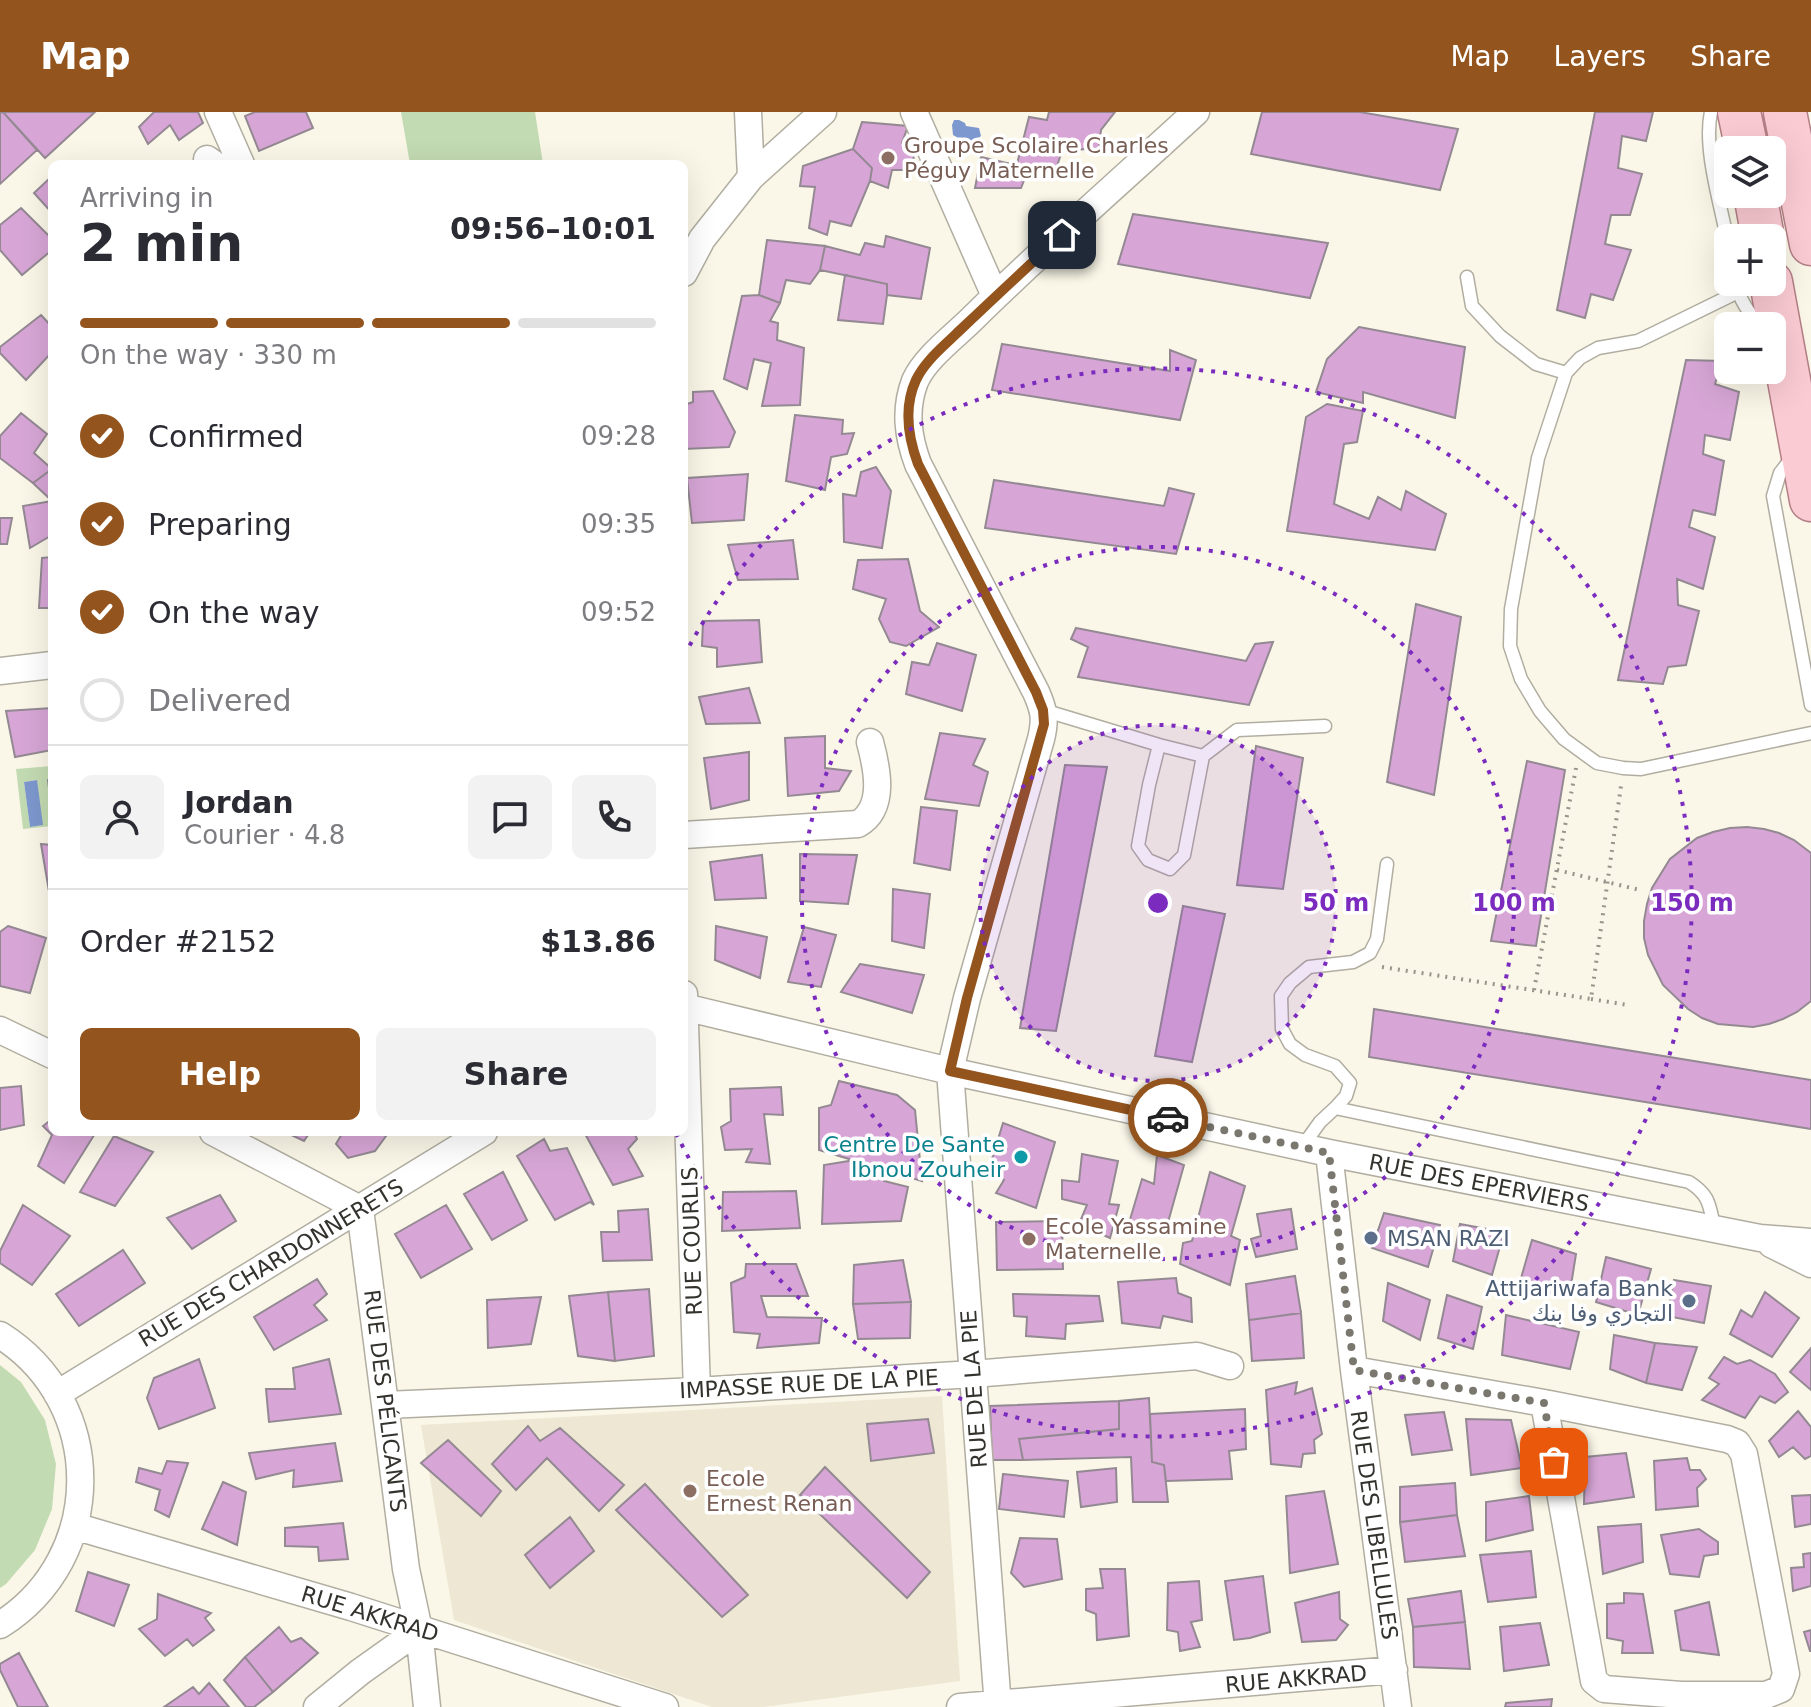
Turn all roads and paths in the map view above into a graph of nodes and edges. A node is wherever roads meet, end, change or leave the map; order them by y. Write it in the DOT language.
graph roads {
  1 [pos="218,112"];
  2 [pos="748,112"];
  3 [pos="823,112"];
  4 [pos="914,112"];
  5 [pos="1196,112"];
  6 [pos="1711,112"];
  7 [pos="1739,112"];
  8 [pos="1785,112"];
  9 [pos="1744,136"];
  10 [pos="239,160"];
  11 [pos="751,177"];
  12 [pos="1724,224"];
  13 [pos="1811,244"];
  14 [pos="688,265"];
  15 [pos="1467,277"];
  16 [pos="995,296"];
  17 [pos="1726,296"];
  18 [pos="1566,373"];
  19 [pos="1785,384"];
  20 [pos="1802,447"];
  21 [pos="1811,500"];
  22 [pos="48,665"];
  23 [pos="0,671"];
  24 [pos="1811,705"];
  25 [pos="1043,710"];
  26 [pos="1325,726"];
  27 [pos="1811,733"];
  28 [pos="870,742"];
  29 [pos="1159,745"];
  30 [pos="1580,750"];
  31 [pos="1203,756"];
  32 [pos="1623,768"];
  33 [pos="688,835"];
  34 [pos="1387,864"];
  35 [pos="1557,870"];
  36 [pos="1607,883"];
  37 [pos="1640,890"];
  38 [pos="1353,962"];
  39 [pos="1534,990"];
  40 [pos="1591,999"];
  41 [pos="1628,1005"];
  42 [pos="688,1008"];
  43 [pos="0,1030"];
  44 [pos="48,1053"];
  45 [pos="950,1071"];
  46 [pos="1335,1108"];
  47 [pos="688,1125"];
  48 [pos="221,1136"];
  49 [pos="478,1136"];
  50 [pos="1302,1147"];
  51 [pos="1329,1153"];
  52 [pos="360,1209"];
  53 [pos="1715,1230"];
  54 [pos="1760,1238"];
  55 [pos="1811,1242"];
  56 [pos="1811,1264"];
  57 [pos="0,1335"];
  58 [pos="1230,1366"];
  59 [pos="1354,1370"];
  60 [pos="973,1374"];
  61 [pos="697,1391"];
  62 [pos="57,1394"];
  63 [pos="1544,1403"];
  64 [pos="386,1405"];
  65 [pos="74,1526"];
  66 [pos="0,1625"];
  67 [pos="419,1630"];
  68 [pos="1394,1670"];
  69 [pos="998,1706"];
  70 [pos="317,1707"];
  71 [pos="427,1707"];
  72 [pos="665,1707"];
  73 [pos="960,1707"];
  74 [pos="1398,1707"];
  1 -- 10 [label="street"];
  2 -- 11 [label="street"];
  3 -- 11 [label="street"];
  4 -- 16 [label="street"];
  5 -- 16 [label="street"];
  6 -- 12 [label="lane"];
  7 -- 9 [label="main road"];
  8 -- 13 [label="main road"];
  11 -- 14 [label="street"];
  15 -- 18 [label="lane"];
  16 -- 25 [label="street"];
  17 -- 18 [label="lane"];
  18 -- 30 [label="lane"];
  19 -- 20 [label="main road"];
  20 -- 21 [label="main road"];
  20 -- 24 [label="lane"];
  22 -- 23 [label="street"];
  25 -- 29 [label="lane"];
  25 -- 45 [label="street, RUE DE LA PIE"];
  26 -- 31 [label="lane"];
  27 -- 32 [label="lane"];
  28 -- 33 [label="street"];
  29 -- 31 [label="lane"];
  29 -- 31 [label="lane"];
  30 -- 32 [label="lane"];
  30 -- 35 [label="path"];
  32 -- 36 [label="path"];
  34 -- 38 [label="lane"];
  35 -- 36 [label="path"];
  35 -- 39 [label="path"];
  36 -- 37 [label="path"];
  36 -- 40 [label="path"];
  38 -- 39 [label="path"];
  38 -- 46 [label="lane"];
  39 -- 40 [label="path"];
  40 -- 41 [label="path"];
  42 -- 45 [label="street, RUE DES EPERVIERS"];
  43 -- 44 [label="street"];
  45 -- 50 [label="street, RUE DES EPERVIERS"];
  45 -- 60 [label="street, RUE DE LA PIE"];
  46 -- 50 [label="lane"];
  46 -- 53 [label="lane"];
  47 -- 61 [label="street, RUE COURLIS"];
  48 -- 52 [label="street"];
  49 -- 52 [label="street, RUE DES CHARDONNERETS"];
  50 -- 51 [label="street, RUE DES EPERVIERS"];
  51 -- 53 [label="street, RUE DES EPERVIERS"];
  51 -- 59 [label="street, RUE DES LIBELLULES"];
  52 -- 62 [label="street, RUE DES CHARDONNERETS"];
  52 -- 64 [label="street, RUE DES PÉLICANTS"];
  53 -- 54 [label="street, RUE DES EPERVIERS"];
  54 -- 55 [label="street, RUE DES EPERVIERS"];
  54 -- 56 [label="street, RUE DES EPERVIERS"];
  57 -- 62 [label="street"];
  58 -- 60 [label="street, IMPASSE RUE DE LA PIE"];
  59 -- 63 [label="street"];
  59 -- 68 [label="street, RUE DES LIBELLULES"];
  60 -- 61 [label="street, IMPASSE RUE DE LA PIE"];
  60 -- 69 [label="street, RUE DE LA PIE"];
  61 -- 64 [label="street, IMPASSE RUE DE LA PIE"];
  62 -- 65 [label="street"];
  63 -- 63 [label="street"];
  64 -- 67 [label="street, RUE DES PÉLICANTS"];
  65 -- 66 [label="street"];
  65 -- 67 [label="street, RUE AKKRAD"];
  67 -- 70 [label="street"];
  67 -- 71 [label="street, RUE DES PÉLICANTS"];
  67 -- 72 [label="street, RUE AKKRAD"];
  68 -- 69 [label="street, RUE AKKRAD"];
  68 -- 74 [label="street, RUE DES LIBELLULES"];
  69 -- 73 [label="street, RUE AKKRAD"];
}
